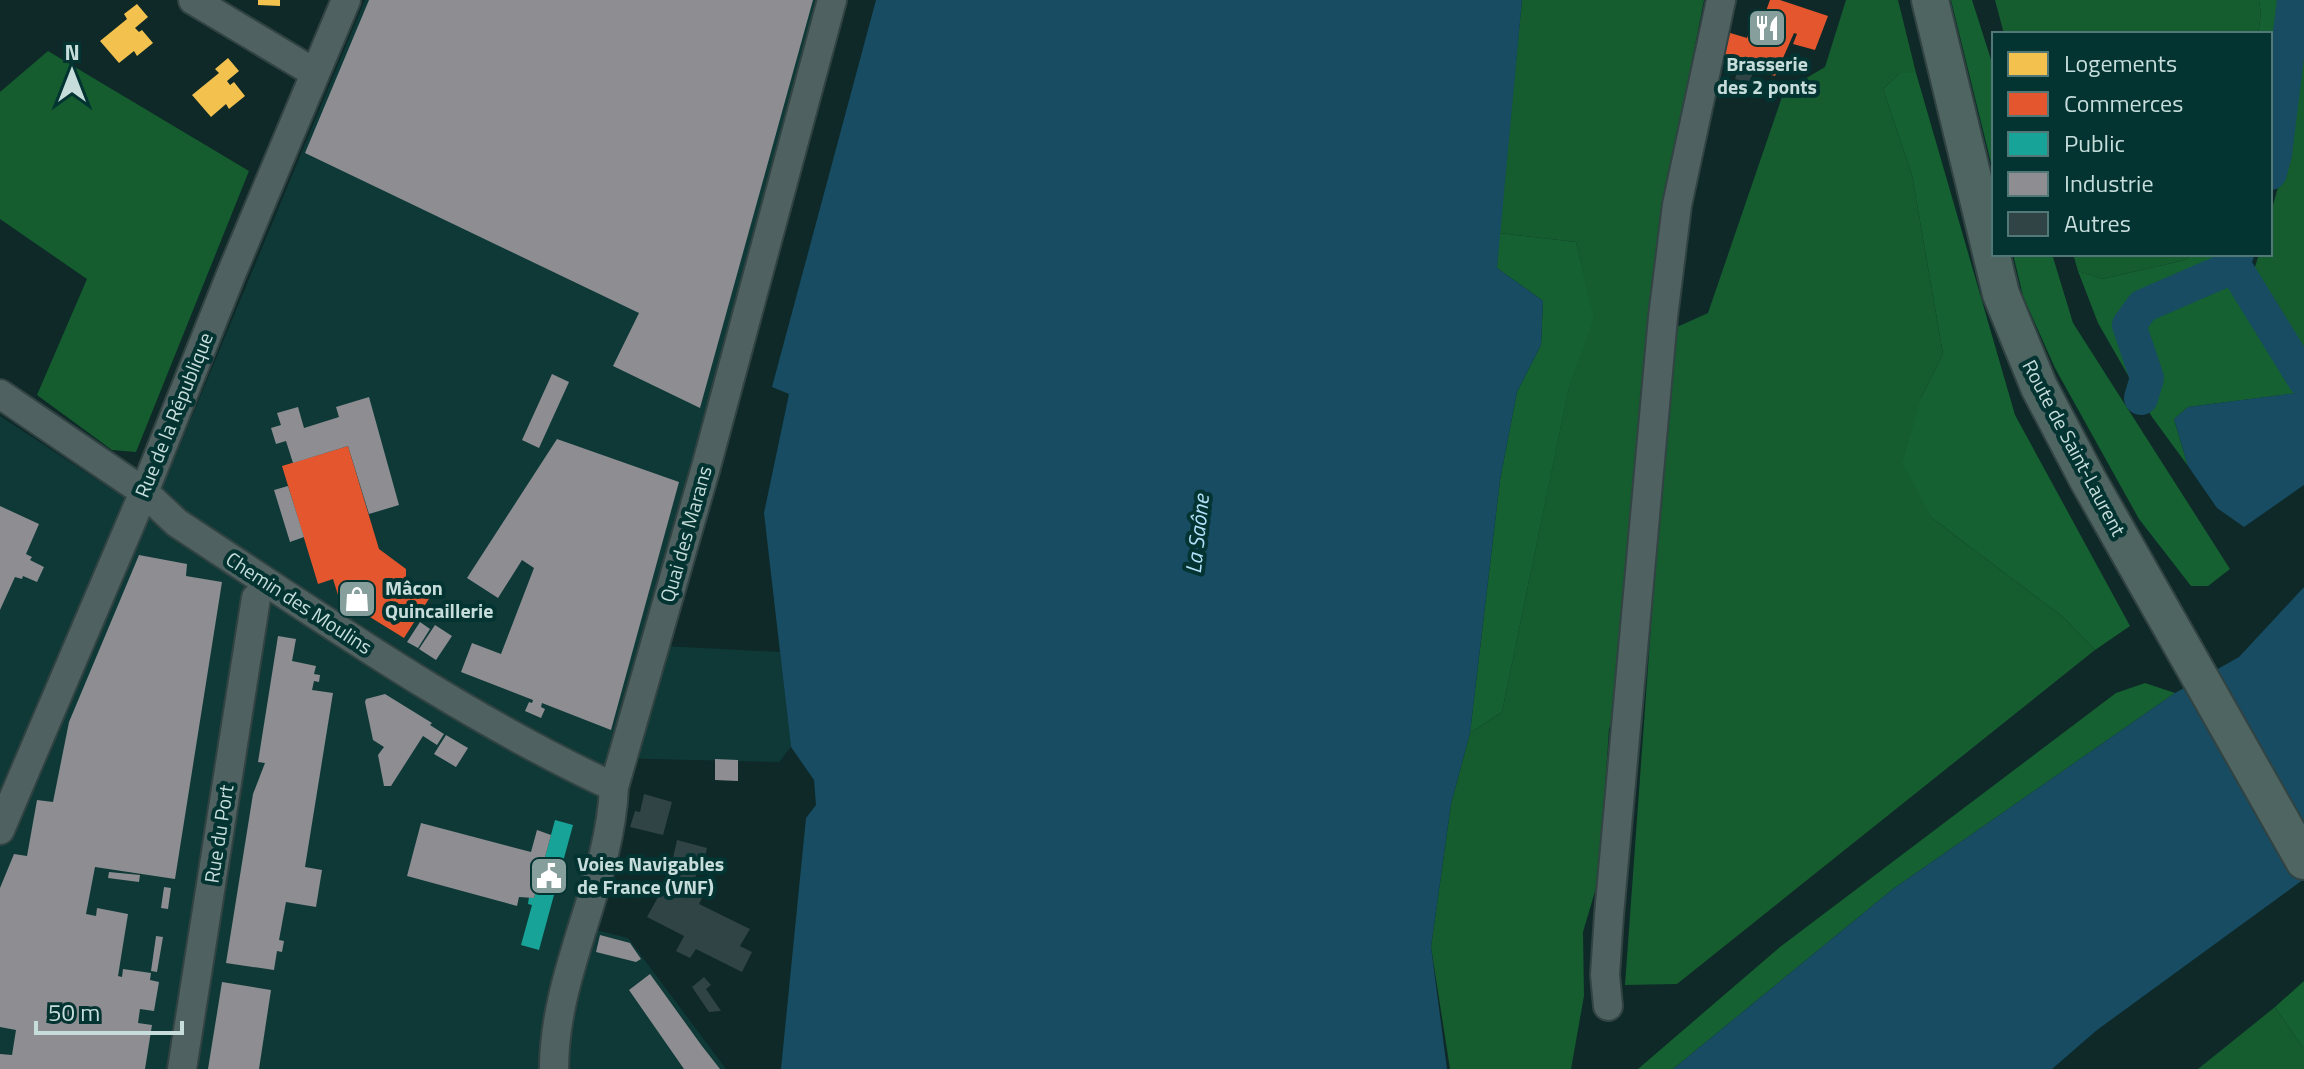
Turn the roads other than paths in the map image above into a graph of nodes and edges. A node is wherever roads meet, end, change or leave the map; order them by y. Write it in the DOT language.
graph roads {
  1 [pos="193,0"];
  2 [pos="346,0"];
  3 [pos="832,0"];
  4 [pos="1721,0"];
  5 [pos="1930,0"];
  6 [pos="315,73"];
  7 [pos="0,394"];
  8 [pos="144,492"];
  9 [pos="256,598"];
  10 [pos="614,787"];
  11 [pos="0,830"];
  12 [pos="2304,861"];
  13 [pos="1608,1006"];
  14 [pos="182,1069"];
  15 [pos="554,1069"];
  1 -- 6 [label="street"];
  2 -- 6 [label="street, Rue de la République"];
  3 -- 10 [label="street, Quai des Marans"];
  4 -- 13 [label="street"];
  5 -- 12 [label="main road, Route de Saint-Laurent"];
  6 -- 8 [label="street, Rue de la République"];
  7 -- 8 [label="street, Chemin des Moulins"];
  8 -- 10 [label="street, Chemin des Moulins"];
  8 -- 11 [label="street, Rue de la République"];
  9 -- 14 [label="street, Rue du Port"];
  10 -- 15 [label="street, Quai des Marans"];
}
